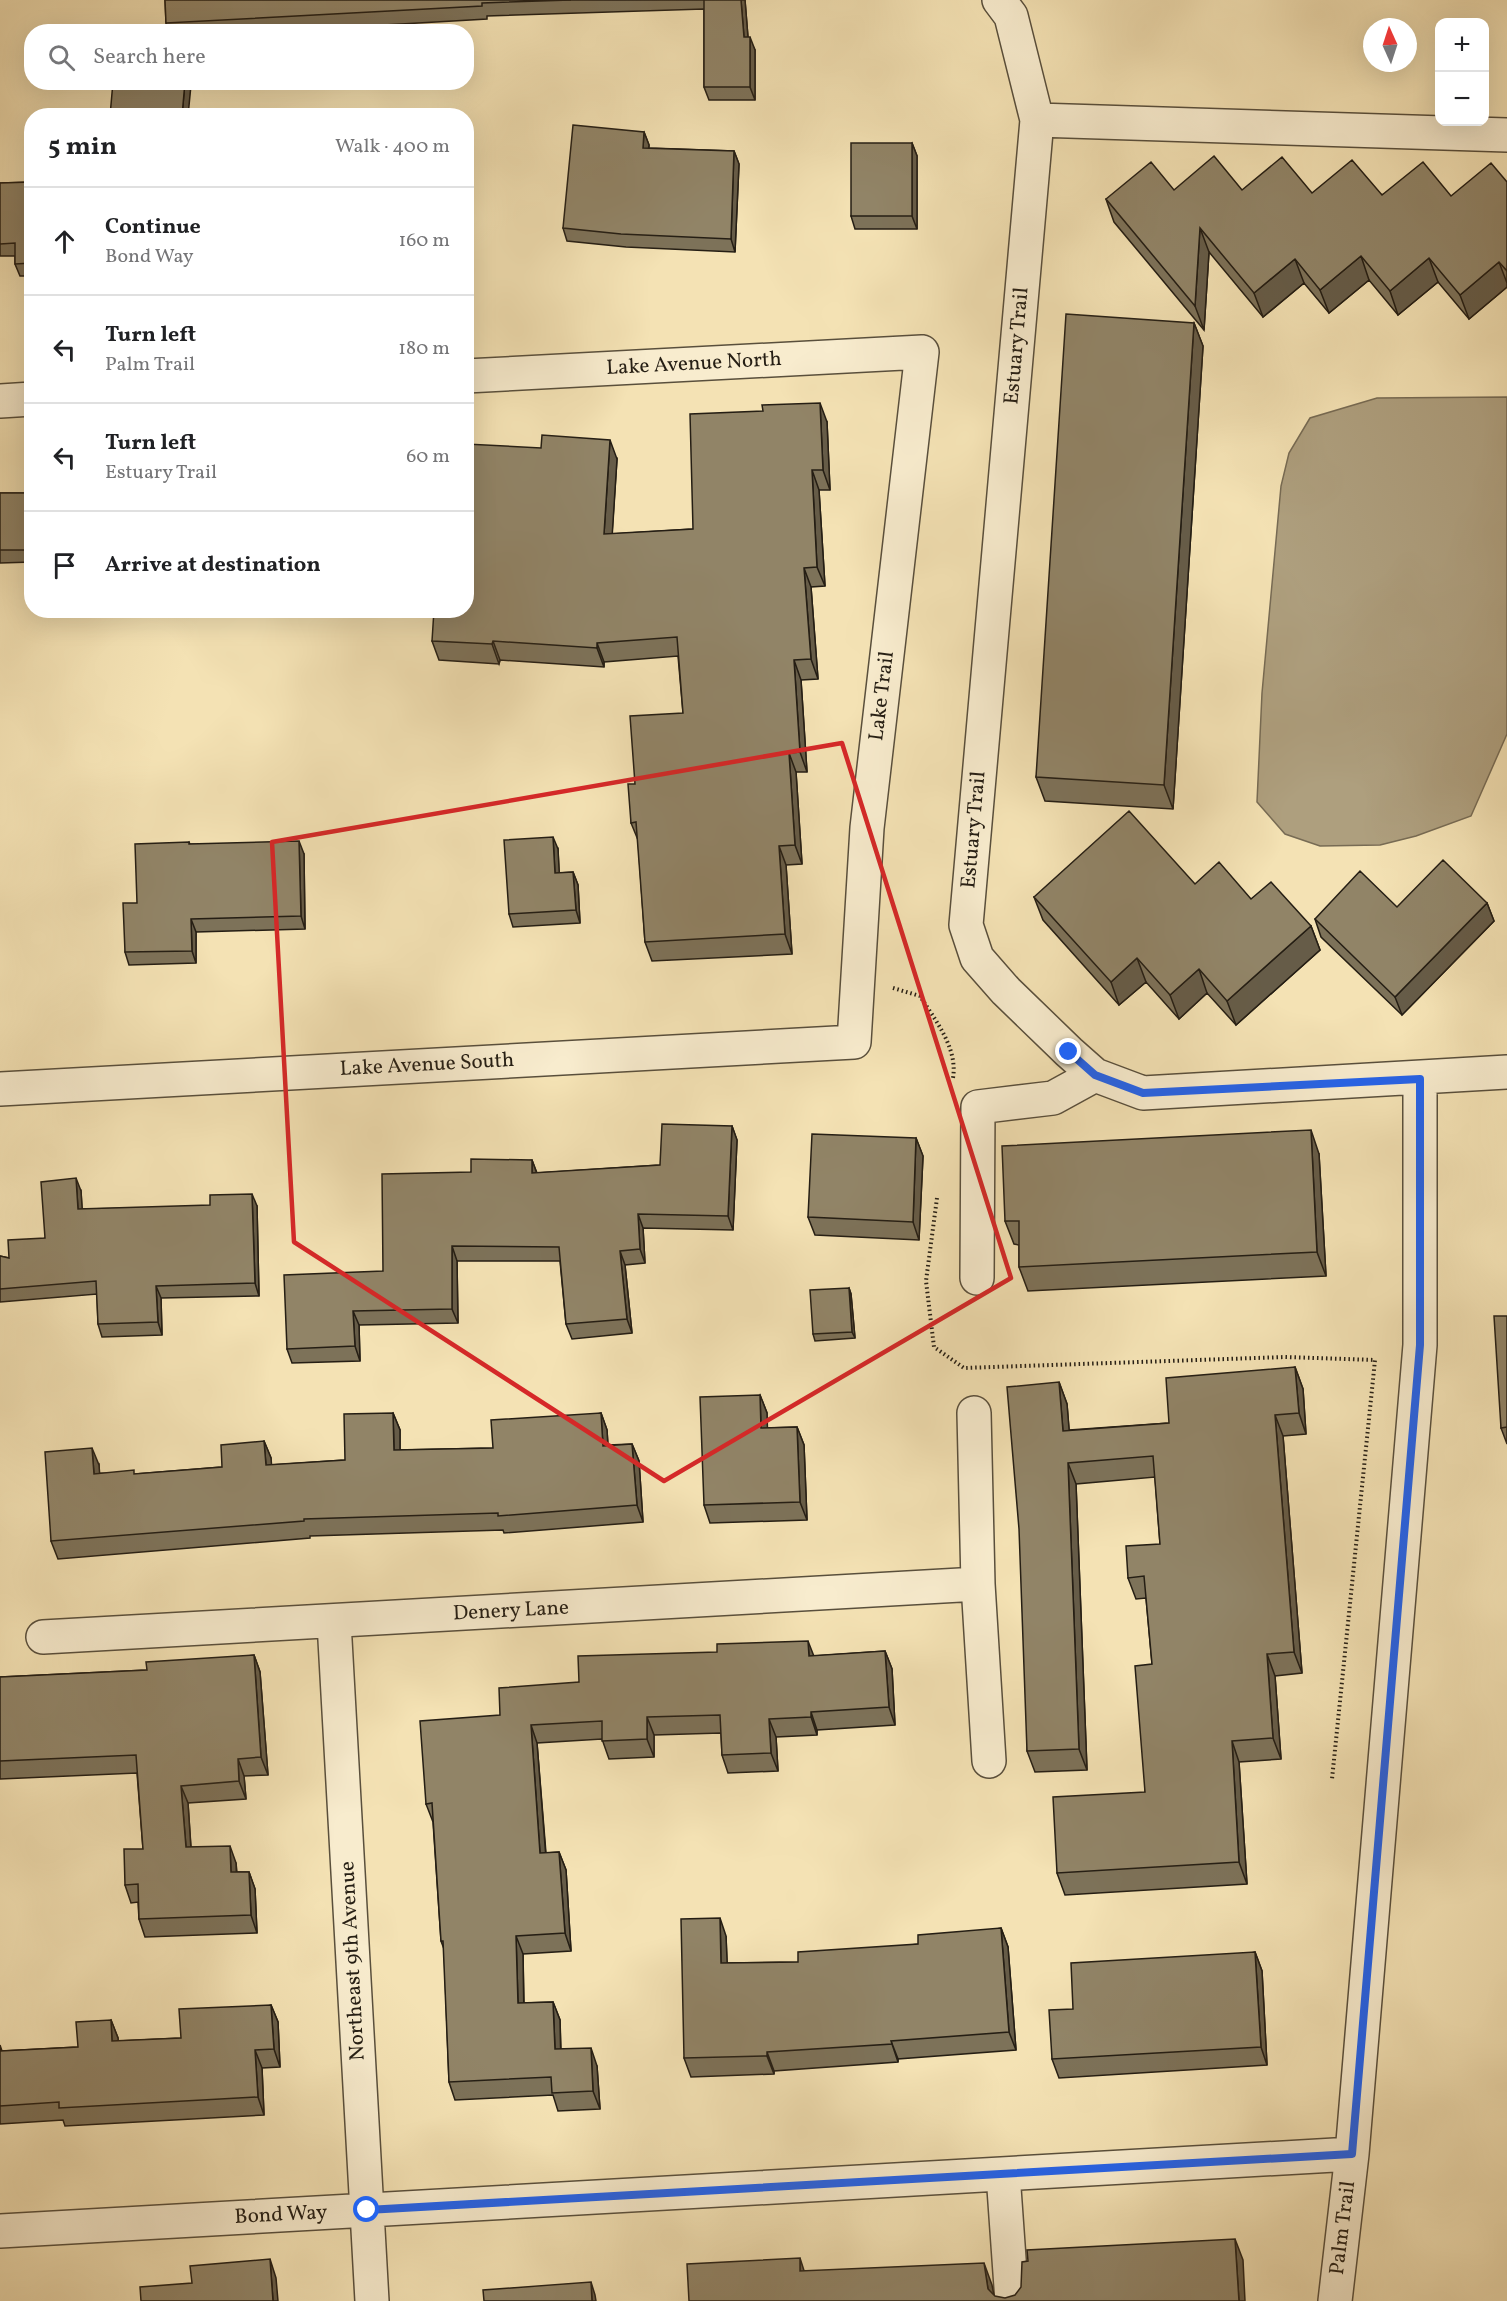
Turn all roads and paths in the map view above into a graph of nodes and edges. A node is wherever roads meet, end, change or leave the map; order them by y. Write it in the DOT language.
graph roads {
  1 [pos="999,0"];
  2 [pos="1037,120"];
  3 [pos="1507,135"];
  4 [pos="922,352"];
  5 [pos="474,376"];
  6 [pos="24,400"];
  7 [pos="0,401"];
  8 [pos="887,986"];
  9 [pos="854,1042"];
  10 [pos="1507,1072"];
  11 [pos="1095,1075"];
  12 [pos="1420,1079"];
  13 [pos="952,1088"];
  14 [pos="0,1089"];
  15 [pos="938,1190"];
  16 [pos="977,1278"];
  17 [pos="974,1413"];
  18 [pos="978,1584"];
  19 [pos="334,1622"];
  20 [pos="43,1637"];
  21 [pos="989,1761"];
  22 [pos="1332,1779"];
  23 [pos="1352,2154"];
  24 [pos="1003,2174"];
  25 [pos="367,2210"];
  26 [pos="0,2231"];
  27 [pos="372,2301"];
  28 [pos="1012,2301"];
  29 [pos="1335,2301"];
  1 -- 2 [label="street, Estuary Trail"];
  2 -- 3 [label="street"];
  2 -- 11 [label="street, Estuary Trail"];
  4 -- 5 [label="street, Lake Avenue North"];
  4 -- 9 [label="street, Lake Trail"];
  6 -- 7 [label="street"];
  8 -- 13 [label="path"];
  9 -- 14 [label="street, Lake Avenue South"];
  10 -- 12 [label="street, Estuary Trail"];
  11 -- 12 [label="street, Estuary Trail"];
  11 -- 16 [label="street"];
  12 -- 23 [label="street, Palm Trail"];
  15 -- 22 [label="path"];
  17 -- 18 [label="street"];
  18 -- 19 [label="street, Denery Lane"];
  18 -- 21 [label="street"];
  19 -- 20 [label="street, Denery Lane"];
  19 -- 25 [label="street, Northeast 9th Avenue"];
  23 -- 24 [label="street, Bond Way"];
  23 -- 29 [label="street, Palm Trail"];
  24 -- 25 [label="street, Bond Way"];
  24 -- 28 [label="street"];
  25 -- 26 [label="street, Bond Way"];
  25 -- 27 [label="street, Northeast 9th Avenue"];
}
